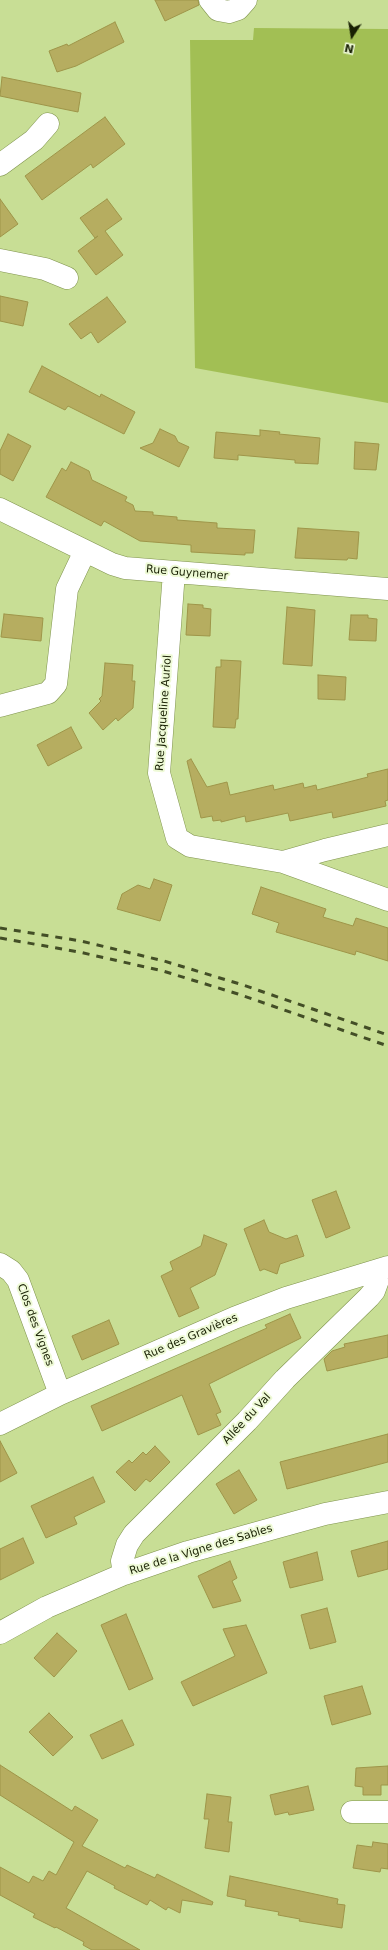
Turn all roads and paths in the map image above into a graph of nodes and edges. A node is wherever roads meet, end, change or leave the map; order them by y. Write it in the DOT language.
graph roads {
  1 [pos="210,0"];
  2 [pos="246,0"];
  3 [pos="48,124"];
  4 [pos="0,165"];
  5 [pos="0,260"];
  6 [pos="67,278"];
  7 [pos="0,509"];
  8 [pos="85,551"];
  9 [pos="174,572"];
  10 [pos="388,589"];
  11 [pos="0,706"];
  12 [pos="388,835"];
  13 [pos="283,862"];
  14 [pos="388,900"];
  15 [pos="0,1264"];
  16 [pos="385,1268"];
  17 [pos="60,1394"];
  18 [pos="0,1424"];
  19 [pos="388,1502"];
  20 [pos="124,1574"];
  21 [pos="0,1633"];
  22 [pos="352,1812"];
  23 [pos="388,1812"];
  1 -- 2 [label="street"];
  3 -- 4 [label="street"];
  5 -- 6 [label="street"];
  7 -- 8 [label="street, Rue Guynemer"];
  8 -- 9 [label="street, Rue Guynemer"];
  8 -- 11 [label="street"];
  9 -- 10 [label="street, Rue Guynemer"];
  9 -- 13 [label="street, Rue Jacqueline Auriol"];
  12 -- 13 [label="street, Rue Jacqueline Auriol"];
  13 -- 14 [label="street, Rue Jacqueline Auriol"];
  15 -- 17 [label="street, Clos des Vignes"];
  16 -- 17 [label="street, Rue des Gravières"];
  16 -- 20 [label="street, Allée du Val"];
  17 -- 18 [label="street, Rue des Gravières"];
  19 -- 20 [label="street, Rue de la Vigne des Sables"];
  20 -- 21 [label="street, Rue de la Vigne des Sables"];
  22 -- 23 [label="street"];
}
